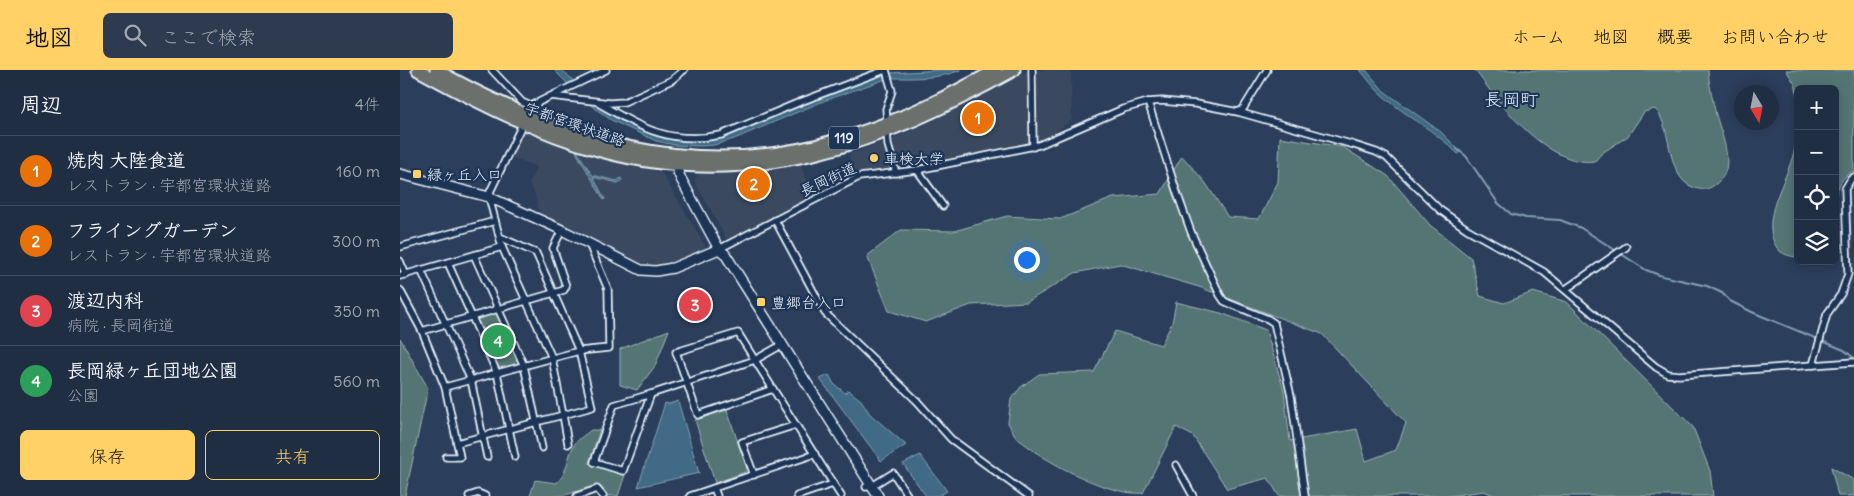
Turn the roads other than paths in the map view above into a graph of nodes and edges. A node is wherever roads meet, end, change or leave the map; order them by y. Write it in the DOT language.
graph roads {
  1 [pos="418,70"];
  2 [pos="436,70"];
  3 [pos="492,70"];
  4 [pos="606,70"];
  5 [pos="684,70"];
  6 [pos="886,70"];
  7 [pos="996,70"];
  8 [pos="1014,70"];
  9 [pos="1032,70"];
  10 [pos="1267,70"];
  11 [pos="551,96"];
  12 [pos="597,102"];
  13 [pos="1148,102"];
  14 [pos="1238,112"];
  15 [pos="528,115"];
  16 [pos="887,127"];
  17 [pos="1033,147"];
  18 [pos="678,160"];
  19 [pos="917,170"];
  20 [pos="400,174"];
  21 [pos="896,174"];
  22 [pos="1854,176"];
  23 [pos="489,197"];
  24 [pos="943,206"];
  25 [pos="775,220"];
  26 [pos="495,221"];
  27 [pos="562,230"];
  28 [pos="500,236"];
  29 [pos="589,244"];
  30 [pos="400,247"];
  31 [pos="502,247"];
  32 [pos="1626,247"];
  33 [pos="720,249"];
  34 [pos="474,255"];
  35 [pos="400,261"];
  36 [pos="448,263"];
  37 [pos="421,270"];
  38 [pos="403,276"];
  39 [pos="1566,289"];
  40 [pos="400,290"];
  41 [pos="553,294"];
  42 [pos="526,302"];
  43 [pos="498,310"];
  44 [pos="472,317"];
  45 [pos="445,325"];
  46 [pos="422,331"];
  47 [pos="781,347"];
  48 [pos="579,350"];
  49 [pos="552,358"];
  50 [pos="755,360"];
  51 [pos="1854,362"];
  52 [pos="1813,365"];
  53 [pos="524,366"];
  54 [pos="497,373"];
  55 [pos="471,380"];
  56 [pos="686,383"];
  57 [pos="445,387"];
  58 [pos="773,389"];
  59 [pos="651,394"];
  60 [pos="563,415"];
  61 [pos="536,422"];
  62 [pos="796,425"];
  63 [pos="510,429"];
  64 [pos="482,436"];
  65 [pos="457,443"];
  66 [pos="568,444"];
  67 [pos="542,448"];
  68 [pos="815,454"];
  69 [pos="446,457"];
  70 [pos="487,457"];
  71 [pos="515,457"];
  72 [pos="1176,464"];
  73 [pos="754,475"];
  74 [pos="834,484"];
  75 [pos="869,486"];
  76 [pos="714,488"];
  77 [pos="469,496"];
  78 [pos="485,496"];
  79 [pos="577,496"];
  80 [pos="603,496"];
  81 [pos="690,496"];
  82 [pos="717,496"];
  83 [pos="797,496"];
  84 [pos="841,496"];
  85 [pos="872,496"];
  86 [pos="878,496"];
  87 [pos="908,496"];
  88 [pos="1029,496"];
  89 [pos="1193,496"];
  90 [pos="1305,496"];
  1 -- 15 [label="highway, 宇都宮環状道路 / 119"];
  2 -- 15 [label="highway, 宇都宮環状道路 / 119"];
  3 -- 15 [label="street"];
  4 -- 11 [label="street"];
  5 -- 12 [label="street"];
  6 -- 12 [label="street"];
  6 -- 16 [label="street"];
  7 -- 16 [label="highway, 宇都宮環状道路 / 119"];
  8 -- 16 [label="highway, 宇都宮環状道路 / 119"];
  9 -- 17 [label="street"];
  10 -- 14 [label="street"];
  11 -- 12 [label="street"];
  11 -- 15 [label="street"];
  13 -- 14 [label="street, 長岡街道"];
  13 -- 17 [label="street, 長岡街道"];
  13 -- 90 [label="street"];
  14 -- 39 [label="street, 長岡街道"];
  15 -- 18 [label="highway, 宇都宮環状道路 / 119"];
  15 -- 23 [label="street"];
  16 -- 18 [label="highway, 宇都宮環状道路 / 119"];
  16 -- 21 [label="street"];
  17 -- 19 [label="street, 長岡街道"];
  18 -- 33 [label="street"];
  19 -- 21 [label="street, 長岡街道"];
  19 -- 24 [label="street"];
  20 -- 23 [label="street, 長岡街道"];
  21 -- 25 [label="street, 長岡街道"];
  22 -- 52 [label="street"];
  23 -- 26 [label="street"];
  23 -- 27 [label="street, 長岡街道"];
  25 -- 33 [label="street, 長岡街道"];
  25 -- 88 [label="street"];
  26 -- 28 [label="street"];
  26 -- 30 [label="street"];
  27 -- 29 [label="street, 長岡街道"];
  27 -- 41 [label="street"];
  28 -- 31 [label="street"];
  28 -- 41 [label="street"];
  29 -- 33 [label="street, 長岡街道"];
  29 -- 48 [label="street"];
  31 -- 34 [label="street"];
  31 -- 42 [label="street"];
  32 -- 39 [label="street"];
  33 -- 47 [label="street"];
  34 -- 36 [label="street"];
  34 -- 43 [label="street"];
  35 -- 38 [label="street"];
  36 -- 37 [label="street"];
  36 -- 44 [label="street"];
  37 -- 38 [label="street"];
  37 -- 45 [label="street"];
  39 -- 52 [label="street, 長岡街道"];
  40 -- 46 [label="street"];
  41 -- 42 [label="street"];
  41 -- 48 [label="street"];
  42 -- 43 [label="street"];
  42 -- 49 [label="street"];
  43 -- 44 [label="street"];
  43 -- 53 [label="street"];
  44 -- 45 [label="street"];
  44 -- 54 [label="street"];
  45 -- 46 [label="street"];
  45 -- 55 [label="street"];
  46 -- 57 [label="street"];
  47 -- 50 [label="street"];
  47 -- 75 [label="street"];
  48 -- 49 [label="street"];
  48 -- 60 [label="street"];
  49 -- 53 [label="street"];
  49 -- 60 [label="street"];
  50 -- 56 [label="street"];
  50 -- 56 [label="street"];
  50 -- 58 [label="street"];
  51 -- 52 [label="street, 長岡街道"];
  53 -- 54 [label="street"];
  53 -- 61 [label="street"];
  54 -- 55 [label="street"];
  54 -- 63 [label="street"];
  55 -- 57 [label="street"];
  55 -- 64 [label="street"];
  56 -- 58 [label="street"];
  56 -- 59 [label="street"];
  57 -- 65 [label="street"];
  58 -- 62 [label="street"];
  59 -- 59 [label="street"];
  60 -- 61 [label="street"];
  60 -- 66 [label="street"];
  61 -- 63 [label="street"];
  61 -- 67 [label="street"];
  62 -- 68 [label="street"];
  62 -- 73 [label="street"];
  63 -- 64 [label="street"];
  63 -- 71 [label="street"];
  64 -- 65 [label="street"];
  64 -- 70 [label="street"];
  65 -- 69 [label="street"];
  68 -- 73 [label="street"];
  68 -- 74 [label="street"];
  72 -- 89 [label="street"];
  73 -- 76 [label="street"];
  74 -- 83 [label="street"];
  74 -- 84 [label="street"];
  75 -- 85 [label="street"];
  75 -- 86 [label="street"];
  75 -- 87 [label="street"];
  76 -- 81 [label="street"];
  76 -- 82 [label="street"];
  77 -- 78 [label="street"];
  79 -- 80 [label="street"];
}
